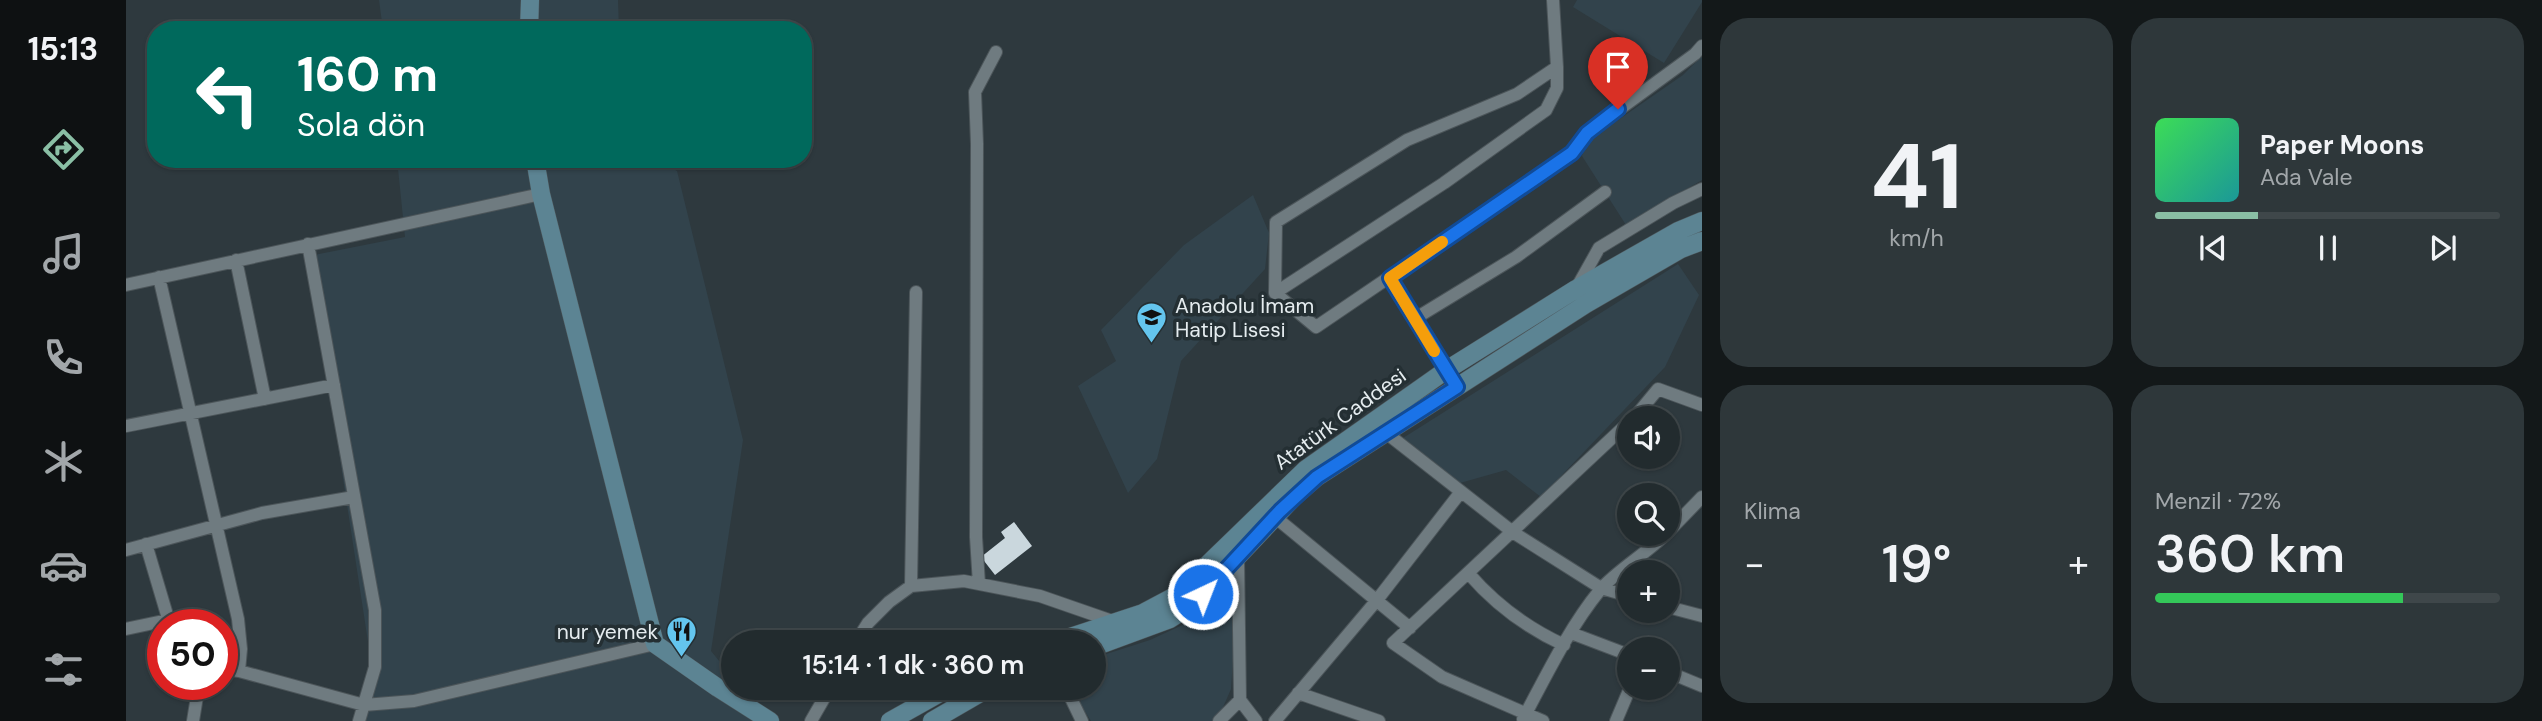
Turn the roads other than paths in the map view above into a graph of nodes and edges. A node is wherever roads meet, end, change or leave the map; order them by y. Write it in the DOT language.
graph roads {
  1 [pos="530,0"];
  2 [pos="1553,0"];
  3 [pos="529,21"];
  4 [pos="1702,46"];
  5 [pos="996,52"];
  6 [pos="1557,66"];
  7 [pos="537,168"];
  8 [pos="1702,189"];
  9 [pos="1605,192"];
  10 [pos="541,194"];
  11 [pos="1702,222"];
  12 [pos="1702,241"];
  13 [pos="308,244"];
  14 [pos="236,260"];
  15 [pos="159,277"];
  16 [pos="1390,278"];
  17 [pos="126,285"];
  18 [pos="916,292"];
  19 [pos="1275,293"];
  20 [pos="1581,297"];
  21 [pos="1416,318"];
  22 [pos="1445,371"];
  23 [pos="334,385"];
  24 [pos="1457,387"];
  25 [pos="265,399"];
  26 [pos="1702,405"];
  27 [pos="1644,406"];
  28 [pos="189,415"];
  29 [pos="126,426"];
  30 [pos="1385,432"];
  31 [pos="1617,433"];
  32 [pos="1460,493"];
  33 [pos="1702,496"];
  34 [pos="354,497"];
  35 [pos="1275,517"];
  36 [pos="1680,519"];
  37 [pos="216,524"];
  38 [pos="1514,533"];
  39 [pos="146,544"];
  40 [pos="1654,546"];
  41 [pos="126,550"];
  42 [pos="1238,557"];
  43 [pos="1469,574"];
  44 [pos="979,584"];
  45 [pos="911,586"];
  46 [pos="1601,588"];
  47 [pos="1617,593"];
  48 [pos="1377,600"];
  49 [pos="165,609"];
  50 [pos="1680,610"];
  51 [pos="1702,616"];
  52 [pos="1115,622"];
  53 [pos="147,626"];
  54 [pos="1410,628"];
  55 [pos="126,629"];
  56 [pos="863,630"];
  57 [pos="1091,630"];
  58 [pos="1571,633"];
  59 [pos="1106,643"];
  60 [pos="656,644"];
  61 [pos="1564,645"];
  62 [pos="1617,650"];
  63 [pos="239,671"];
  64 [pos="1680,677"];
  65 [pos="1702,687"];
  66 [pos="1298,693"];
  67 [pos="196,700"];
  68 [pos="823,700"];
  69 [pos="927,700"];
  70 [pos="968,700"];
  71 [pos="1072,700"];
  72 [pos="1240,700"];
  73 [pos="1625,700"];
  74 [pos="364,705"];
  75 [pos="1523,717"];
  76 [pos="193,721"];
  77 [pos="359,721"];
  78 [pos="770,721"];
  79 [pos="811,721"];
  80 [pos="890,721"];
  81 [pos="932,721"];
  82 [pos="1082,721"];
  83 [pos="1219,721"];
  84 [pos="1256,721"];
  85 [pos="1275,721"];
  86 [pos="1379,721"];
  87 [pos="1544,721"];
  88 [pos="1616,721"];
  1 -- 3 [label="main road"];
  2 -- 6 [label="street"];
  4 -- 16 [label="street"];
  5 -- 44 [label="street"];
  6 -- 19 [label="street"];
  6 -- 19 [label="street"];
  7 -- 10 [label="main road"];
  8 -- 20 [label="street"];
  9 -- 21 [label="street"];
  10 -- 13 [label="street"];
  10 -- 60 [label="main road"];
  11 -- 20 [label="main road, Atatürk Caddesi"];
  12 -- 20 [label="main road, Atatürk Caddesi"];
  13 -- 14 [label="street"];
  13 -- 23 [label="street"];
  14 -- 15 [label="street"];
  14 -- 25 [label="street"];
  15 -- 17 [label="street"];
  15 -- 28 [label="street"];
  16 -- 19 [label="street"];
  16 -- 21 [label="street"];
  18 -- 45 [label="street"];
  20 -- 22 [label="main road, Atatürk Caddesi"];
  20 -- 24 [label="main road, Atatürk Caddesi"];
  21 -- 22 [label="street"];
  22 -- 24 [label="street"];
  22 -- 52 [label="main road, Atatürk Caddesi"];
  23 -- 25 [label="street"];
  23 -- 34 [label="street"];
  24 -- 30 [label="main road, Atatürk Caddesi"];
  25 -- 28 [label="street"];
  26 -- 27 [label="street"];
  28 -- 29 [label="street"];
  28 -- 37 [label="street"];
  30 -- 32 [label="street"];
  30 -- 35 [label="main road, Atatürk Caddesi"];
  31 -- 38 [label="street"];
  32 -- 38 [label="street"];
  32 -- 48 [label="street"];
  33 -- 36 [label="street"];
  34 -- 37 [label="street"];
  34 -- 74 [label="street"];
  35 -- 42 [label="main road, Atatürk Caddesi"];
  35 -- 48 [label="street"];
  37 -- 39 [label="street"];
  37 -- 63 [label="street"];
  38 -- 43 [label="street"];
  38 -- 46 [label="street"];
  39 -- 41 [label="street"];
  39 -- 49 [label="street"];
  40 -- 46 [label="street"];
  42 -- 59 [label="main road, Atatürk Caddesi"];
  42 -- 72 [label="street"];
  43 -- 54 [label="street"];
  43 -- 61 [label="street"];
  44 -- 45 [label="street"];
  44 -- 52 [label="street"];
  45 -- 56 [label="street"];
  46 -- 47 [label="street"];
  46 -- 58 [label="street"];
  48 -- 54 [label="street"];
  48 -- 66 [label="street"];
  50 -- 51 [label="street"];
  52 -- 57 [label="main road, Atatürk Caddesi"];
  53 -- 55 [label="street"];
  54 -- 75 [label="street"];
  58 -- 61 [label="street"];
  58 -- 62 [label="street"];
  60 -- 74 [label="street"];
  60 -- 78 [label="main road"];
  61 -- 75 [label="street"];
  63 -- 74 [label="street"];
  64 -- 65 [label="street"];
  66 -- 85 [label="street"];
  66 -- 86 [label="street"];
  67 -- 76 [label="street"];
  68 -- 79 [label="street"];
  69 -- 80 [label="main road"];
  70 -- 81 [label="main road"];
  71 -- 82 [label="street"];
  72 -- 83 [label="street"];
  72 -- 84 [label="street"];
  73 -- 88 [label="street"];
  74 -- 77 [label="street"];
  75 -- 87 [label="street"];
}
